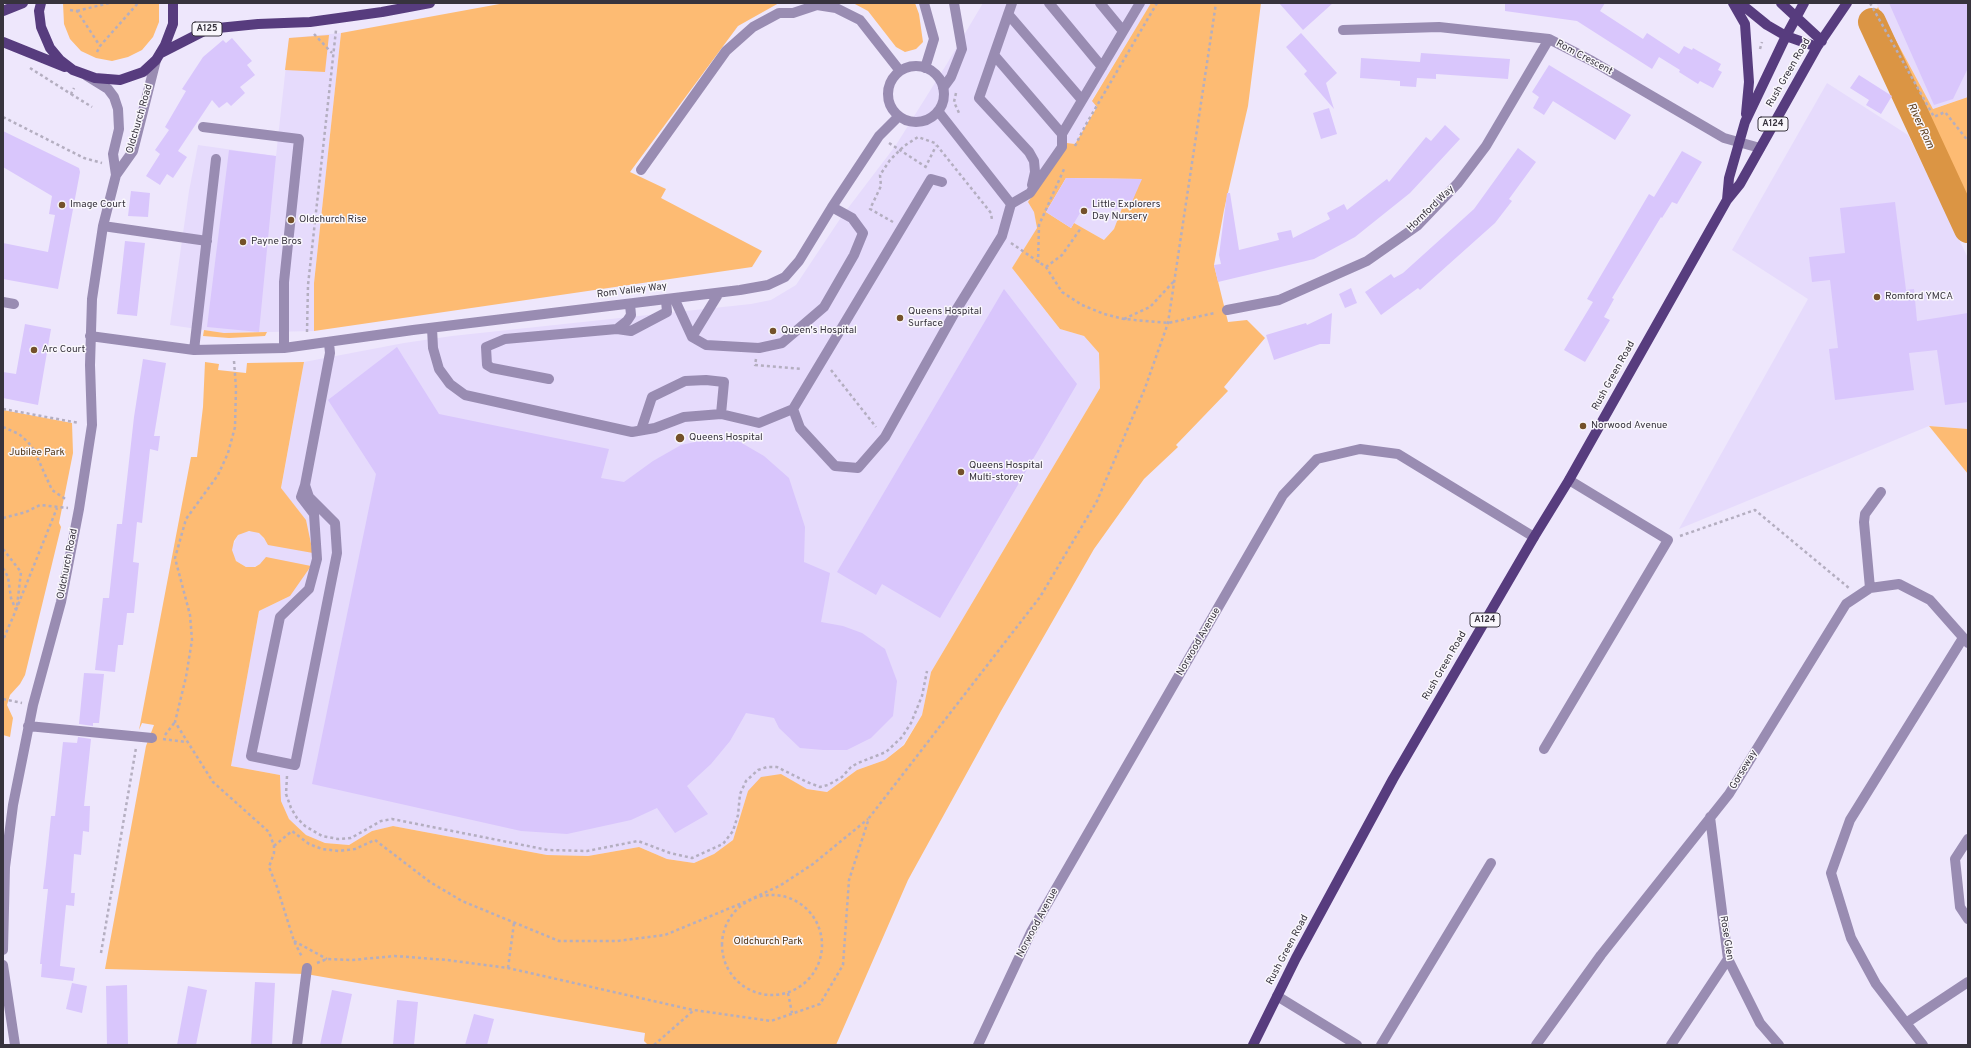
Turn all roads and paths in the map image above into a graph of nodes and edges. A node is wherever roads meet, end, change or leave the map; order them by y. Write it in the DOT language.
graph roads {
  1 [pos="23,3"];
  2 [pos="41,3"];
  3 [pos="109,3"];
  4 [pos="138,3"];
  5 [pos="173,3"];
  6 [pos="430,3"];
  7 [pos="924,3"];
  8 [pos="954,3"];
  9 [pos="1012,3"];
  10 [pos="1050,3"];
  11 [pos="1100,3"];
  12 [pos="1140,3"];
  13 [pos="1157,3"];
  14 [pos="1216,3"];
  15 [pos="1733,3"];
  16 [pos="1740,3"];
  17 [pos="1781,3"];
  18 [pos="1804,3"];
  19 [pos="1847,3"];
  20 [pos="1870,3"];
  21 [pos="70,10"];
  22 [pos="3,11"];
  23 [pos="76,11"];
  24 [pos="1008,14"];
  25 [pos="1796,16"];
  26 [pos="1343,30"];
  27 [pos="1123,31"];
  28 [pos="312,32"];
  29 [pos="335,34"];
  30 [pos="1786,36"];
  31 [pos="1549,39"];
  32 [pos="3,42"];
  33 [pos="1820,44"];
  34 [pos="100,46"];
  35 [pos="97,52"];
  36 [pos="333,54"];
  37 [pos="994,55"];
  38 [pos="158,56"];
  39 [pos="28,66"];
  40 [pos="1102,67"];
  41 [pos="925,68"];
  42 [pos="73,70"];
  43 [pos="900,72"];
  44 [pos="86,75"];
  45 [pos="74,88"];
  46 [pos="943,88"];
  47 [pos="70,94"];
  48 [pos="1082,100"];
  49 [pos="92,107"];
  50 [pos="938,111"];
  51 [pos="899,116"];
  52 [pos="3,117"];
  53 [pos="1745,122"];
  54 [pos="203,127"];
  55 [pos="1062,134"];
  56 [pos="879,136"];
  57 [pos="1968,141"];
  58 [pos="1739,143"];
  59 [pos="1075,147"];
  60 [pos="1760,148"];
  61 [pos="216,159"];
  62 [pos="1068,162"];
  63 [pos="103,163"];
  64 [pos="926,167"];
  65 [pos="641,170"];
  66 [pos="116,175"];
  67 [pos="942,182"];
  68 [pos="1030,193"];
  69 [pos="1727,200"];
  70 [pos="1010,204"];
  71 [pos="832,207"];
  72 [pos="103,226"];
  73 [pos="1081,228"];
  74 [pos="1002,236"];
  75 [pos="207,241"];
  76 [pos="1038,263"];
  77 [pos="1046,267"];
  78 [pos="1175,280"];
  79 [pos="718,293"];
  80 [pos="670,299"];
  81 [pos="3,302"];
  82 [pos="14,304"];
  83 [pos="630,304"];
  84 [pos="1227,310"];
  85 [pos="1124,319"];
  86 [pos="1168,323"];
  87 [pos="432,328"];
  88 [pos="617,329"];
  89 [pos="307,331"];
  90 [pos="90,336"];
  91 [pos="692,337"];
  92 [pos="329,343"];
  93 [pos="284,348"];
  94 [pos="194,350"];
  95 [pos="234,351"];
  96 [pos="756,358"];
  97 [pos="828,366"];
  98 [pos="806,370"];
  99 [pos="549,379"];
  100 [pos="3,409"];
  101 [pos="793,410"];
  102 [pos="721,414"];
  103 [pos="92,425"];
  104 [pos="3,427"];
  105 [pos="641,430"];
  106 [pos="879,430"];
  107 [pos="1568,480"];
  108 [pos="305,485"];
  109 [pos="1881,492"];
  110 [pos="57,508"];
  111 [pos="79,509"];
  112 [pos="3,518"];
  113 [pos="1534,537"];
  114 [pos="1668,540"];
  115 [pos="3,549"];
  116 [pos="3,568"];
  117 [pos="1870,588"];
  118 [pos="1859,596"];
  119 [pos="16,610"];
  120 [pos="3,640"];
  121 [pos="1966,640"];
  122 [pos="928,671"];
  123 [pos="3,699"];
  124 [pos="33,705"];
  125 [pos="175,722"];
  126 [pos="28,726"];
  127 [pos="137,738"];
  128 [pos="152,738"];
  129 [pos="187,742"];
  130 [pos="1544,749"];
  131 [pos="289,764"];
  132 [pos="1710,817"];
  133 [pos="869,818"];
  134 [pos="6,829"];
  135 [pos="1968,839"];
  136 [pos="274,846"];
  137 [pos="1491,863"];
  138 [pos="747,901"];
  139 [pos="1968,919"];
  140 [pos="514,922"];
  141 [pos="294,941"];
  142 [pos="3,950"];
  143 [pos="101,953"];
  144 [pos="327,959"];
  145 [pos="1728,959"];
  146 [pos="3,965"];
  147 [pos="307,968"];
  148 [pos="508,968"];
  149 [pos="1968,982"];
  150 [pos="788,993"];
  151 [pos="1277,996"];
  152 [pos="694,1010"];
  153 [pos="792,1013"];
  154 [pos="1906,1023"];
  155 [pos="15,1045"];
  156 [pos="297,1045"];
  157 [pos="654,1045"];
  158 [pos="978,1045"];
  159 [pos="1253,1045"];
  160 [pos="1357,1045"];
  161 [pos="1380,1045"];
  162 [pos="1536,1045"];
  163 [pos="1671,1045"];
  164 [pos="1780,1045"];
  165 [pos="1923,1045"];
  1 -- 22 [label="main road"];
  2 -- 42 [label="main road"];
  3 -- 23 [label="path"];
  4 -- 34 [label="path"];
  5 -- 38 [label="main road"];
  6 -- 38 [label="main road, A125"];
  7 -- 41 [label="street"];
  8 -- 46 [label="street"];
  9 -- 24 [label="street"];
  10 -- 40 [label="street"];
  11 -- 27 [label="street"];
  12 -- 27 [label="street"];
  13 -- 59 [label="path"];
  14 -- 78 [label="path"];
  15 -- 53 [label="main road, Rush Green Road / A124"];
  16 -- 30 [label="main road"];
  17 -- 25 [label="main road"];
  18 -- 25 [label="main road, Rush Green Road"];
  19 -- 33 [label="main road, Rush Green Road"];
  20 -- 57 [label="path"];
  21 -- 23 [label="path"];
  23 -- 34 [label="path"];
  24 -- 37 [label="street"];
  24 -- 48 [label="street"];
  25 -- 30 [label="main road, Rush Green Road"];
  25 -- 33 [label="main road"];
  26 -- 31 [label="street, Rom Crescent"];
  27 -- 40 [label="street"];
  28 -- 36 [label="path"];
  29 -- 36 [label="path"];
  30 -- 33 [label="main road"];
  30 -- 53 [label="main road, Rush Green Road / A124"];
  31 -- 58 [label="street, Rom Crescent"];
  31 -- 84 [label="street, Hornford Way"];
  32 -- 42 [label="main road"];
  33 -- 60 [label="main road, Rush Green Road / A124"];
  34 -- 35 [label="path"];
  36 -- 89 [label="path"];
  37 -- 55 [label="street"];
  37 -- 68 [label="street"];
  38 -- 44 [label="main road"];
  38 -- 66 [label="street, Oldchurch Road"];
  39 -- 47 [label="path"];
  40 -- 48 [label="street"];
  41 -- 43 [label="street"];
  41 -- 46 [label="street"];
  42 -- 44 [label="main road"];
  43 -- 51 [label="street"];
  43 -- 65 [label="street"];
  44 -- 66 [label="street, Oldchurch Road"];
  45 -- 47 [label="path"];
  46 -- 50 [label="street"];
  47 -- 49 [label="path"];
  48 -- 55 [label="street"];
  50 -- 51 [label="street"];
  50 -- 70 [label="street"];
  51 -- 56 [label="street, Rom Valley Way"];
  52 -- 63 [label="path"];
  53 -- 58 [label="main road, Rush Green Road / A124"];
  54 -- 93 [label="street"];
  55 -- 68 [label="street"];
  56 -- 64 [label="path"];
  56 -- 71 [label="street, Rom Valley Way"];
  58 -- 60 [label="street, Rom Crescent"];
  58 -- 69 [label="main road, Rush Green Road / A124"];
  60 -- 69 [label="main road, Rush Green Road / A124"];
  61 -- 75 [label="street"];
  62 -- 76 [label="path"];
  66 -- 72 [label="street, Oldchurch Road"];
  67 -- 101 [label="street"];
  68 -- 70 [label="street"];
  69 -- 107 [label="main road, Rush Green Road / A124"];
  70 -- 74 [label="street"];
  71 -- 79 [label="street, Rom Valley Way"];
  71 -- 91 [label="street"];
  72 -- 75 [label="street"];
  72 -- 90 [label="street, Oldchurch Road"];
  73 -- 77 [label="path"];
  74 -- 76 [label="path"];
  74 -- 101 [label="street"];
  75 -- 94 [label="street"];
  76 -- 77 [label="path"];
  77 -- 85 [label="path"];
  78 -- 85 [label="path"];
  78 -- 86 [label="path"];
  79 -- 80 [label="street, Rom Valley Way"];
  79 -- 91 [label="street"];
  80 -- 83 [label="street, Rom Valley Way"];
  80 -- 88 [label="street"];
  80 -- 91 [label="street"];
  81 -- 82 [label="street"];
  83 -- 87 [label="street, Rom Valley Way"];
  83 -- 88 [label="street"];
  84 -- 86 [label="path"];
  85 -- 86 [label="path"];
  86 -- 133 [label="path"];
  87 -- 92 [label="street, Rom Valley Way"];
  87 -- 105 [label="street"];
  88 -- 99 [label="street"];
  90 -- 94 [label="street"];
  90 -- 103 [label="street, Oldchurch Road"];
  92 -- 93 [label="street, Rom Valley Way"];
  92 -- 108 [label="street"];
  93 -- 95 [label="street"];
  94 -- 95 [label="street"];
  95 -- 125 [label="path"];
  96 -- 98 [label="path"];
  97 -- 106 [label="path"];
  100 -- 103 [label="path"];
  101 -- 102 [label="street"];
  102 -- 105 [label="street"];
  102 -- 105 [label="street"];
  103 -- 111 [label="street, Oldchurch Road"];
  104 -- 111 [label="path"];
  107 -- 113 [label="main road, Rush Green Road / A124"];
  107 -- 114 [label="street"];
  108 -- 131 [label="street"];
  108 -- 131 [label="street"];
  109 -- 117 [label="street"];
  110 -- 111 [label="path"];
  110 -- 112 [label="path"];
  110 -- 119 [label="path"];
  111 -- 124 [label="street, Oldchurch Road"];
  113 -- 151 [label="main road, Rush Green Road / A124"];
  113 -- 158 [label="street, Norwood Avenue"];
  114 -- 118 [label="path"];
  114 -- 130 [label="street"];
  115 -- 119 [label="path"];
  116 -- 119 [label="path"];
  117 -- 118 [label="street, Gorseway"];
  117 -- 121 [label="street, Gorseway"];
  118 -- 132 [label="street, Gorseway"];
  119 -- 120 [label="path"];
  121 -- 154 [label="street"];
  122 -- 131 [label="path"];
  123 -- 124 [label="path"];
  124 -- 126 [label="street, Oldchurch Road"];
  125 -- 129 [label="path"];
  125 -- 129 [label="path"];
  126 -- 127 [label="street"];
  126 -- 134 [label="street, Oldchurch Road"];
  127 -- 128 [label="street"];
  127 -- 143 [label="path"];
  129 -- 136 [label="path"];
  132 -- 145 [label="street, Rose Glen"];
  132 -- 162 [label="street, Gorseway"];
  133 -- 138 [label="path"];
  133 -- 153 [label="path"];
  134 -- 142 [label="street, Oldchurch Road"];
  135 -- 139 [label="street"];
  136 -- 140 [label="path"];
  136 -- 141 [label="path"];
  137 -- 161 [label="street"];
  138 -- 140 [label="path"];
  138 -- 150 [label="path"];
  138 -- 150 [label="path"];
  140 -- 148 [label="path"];
  141 -- 144 [label="path"];
  141 -- 147 [label="path"];
  144 -- 147 [label="path"];
  144 -- 148 [label="path"];
  145 -- 163 [label="street"];
  145 -- 164 [label="street, Rose Glen"];
  146 -- 155 [label="street"];
  147 -- 156 [label="street"];
  148 -- 152 [label="path"];
  149 -- 154 [label="street"];
  150 -- 153 [label="path"];
  151 -- 159 [label="main road, Rush Green Road / A124"];
  151 -- 160 [label="street"];
  152 -- 153 [label="path"];
  152 -- 157 [label="path"];
  154 -- 165 [label="street"];
}
